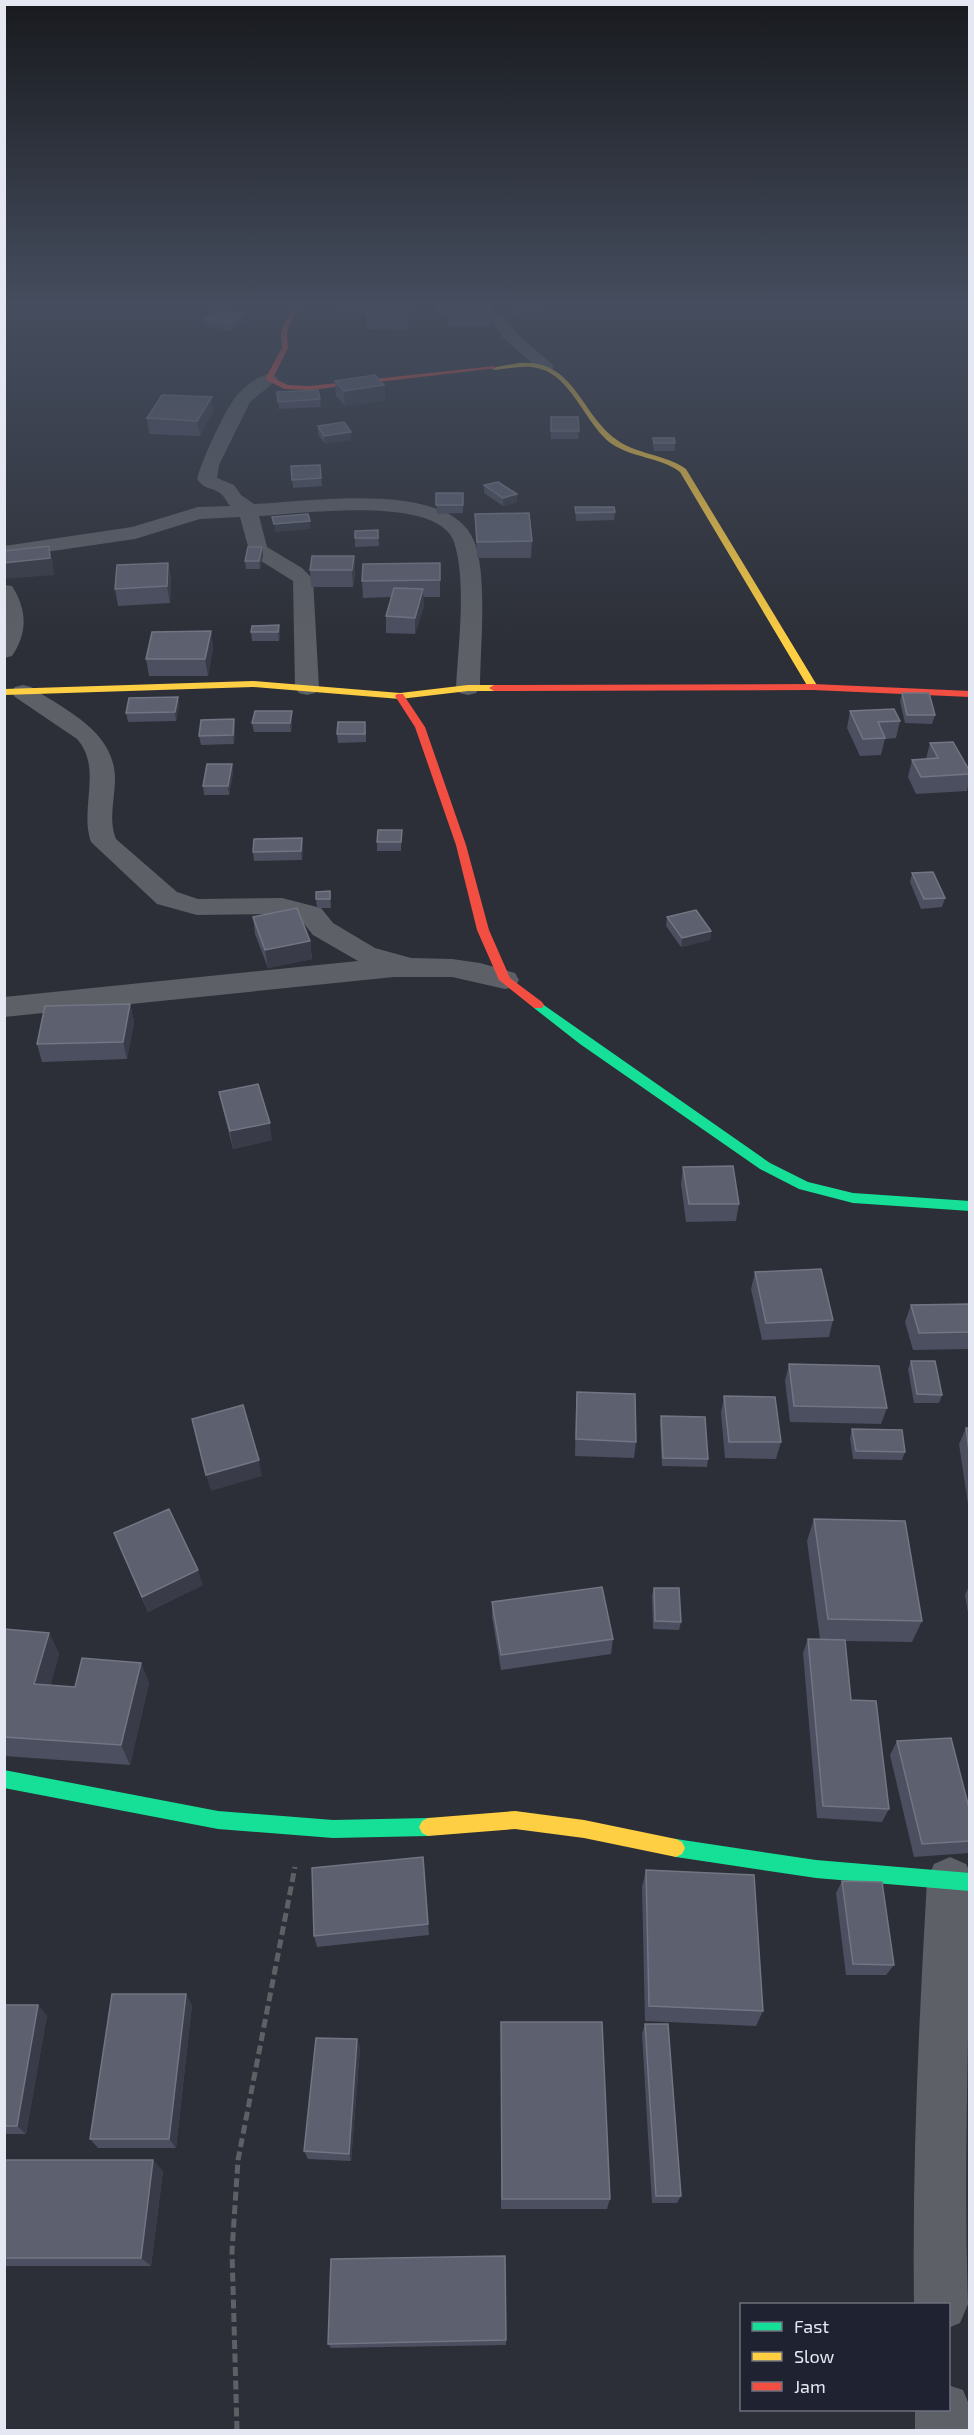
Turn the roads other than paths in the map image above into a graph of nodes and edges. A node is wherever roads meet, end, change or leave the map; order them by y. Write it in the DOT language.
graph roads {
  1 [pos="234,418"];
  2 [pos="591,418"];
  3 [pos="248,509"];
  4 [pos="4,552"];
  5 [pos="6,598"];
  6 [pos="4,651"];
  7 [pos="813,687"];
  8 [pos="307,688"];
  9 [pos="468,688"];
  10 [pos="14,692"];
  11 [pos="969,694"];
  12 [pos="400,696"];
  13 [pos="410,967"];
  14 [pos="505,980"];
  15 [pos="4,1007"];
  16 [pos="969,1206"];
  17 [pos="4,1779"];
  18 [pos="960,1881"];
  19 [pos="941,2303"];
  20 [pos="943,2411"];
  21 [pos="943,2430"];
  1 -- 3 [label="street"];
  2 -- 7 [label="street"];
  3 -- 4 [label="street"];
  3 -- 8 [label="street"];
  3 -- 9 [label="street"];
  5 -- 6 [label="street"];
  7 -- 9 [label="street"];
  7 -- 11 [label="street"];
  8 -- 10 [label="street"];
  8 -- 12 [label="street"];
  9 -- 12 [label="street"];
  10 -- 13 [label="street"];
  12 -- 14 [label="street"];
  13 -- 14 [label="street"];
  13 -- 15 [label="street"];
  14 -- 16 [label="street"];
  17 -- 18 [label="street"];
  18 -- 19 [label="street"];
  20 -- 21 [label="street"];
}
